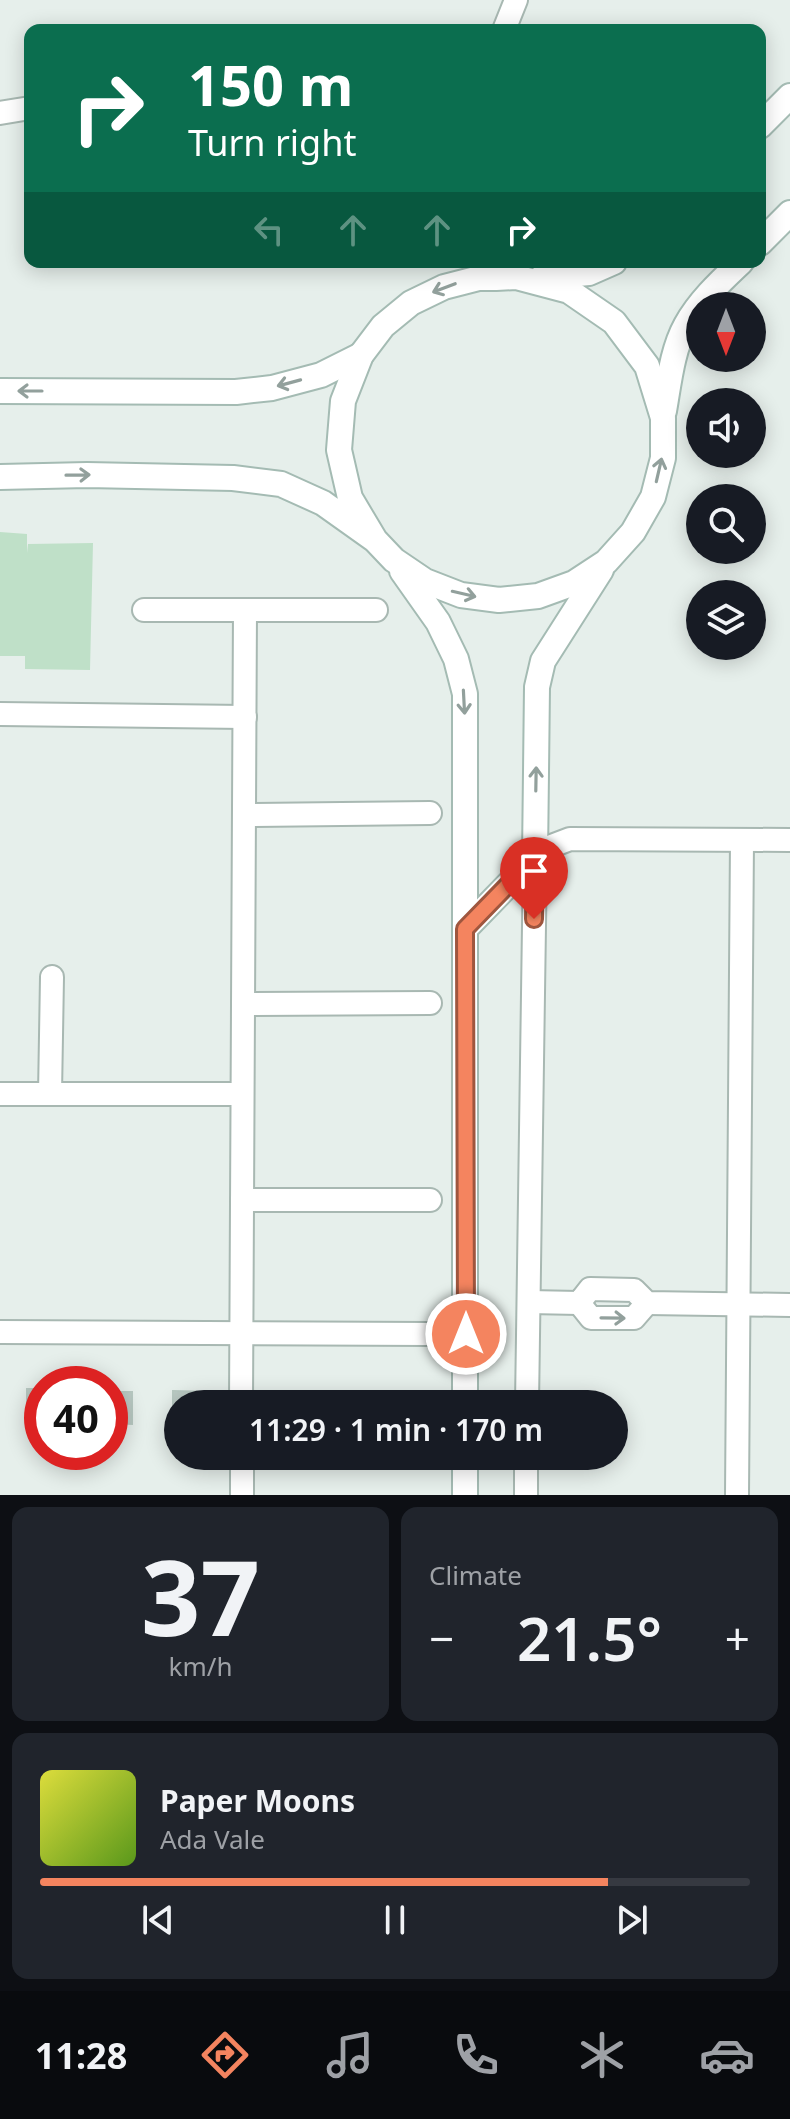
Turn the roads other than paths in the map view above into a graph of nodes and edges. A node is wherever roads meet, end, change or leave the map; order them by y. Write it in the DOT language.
graph roads {
  1 [pos="516,0"];
  2 [pos="506,24"];
  3 [pos="790,96"];
  4 [pos="24,109"];
  5 [pos="0,113"];
  6 [pos="766,120"];
  7 [pos="790,213"];
  8 [pos="766,237"];
  9 [pos="600,268"];
  10 [pos="735,268"];
  11 [pos="502,272"];
  12 [pos="361,355"];
  13 [pos="0,391"];
  14 [pos="663,418"];
  15 [pos="0,477"];
  16 [pos="375,540"];
  17 [pos="394,560"];
  18 [pos="606,562"];
  19 [pos="144,610"];
  20 [pos="245,610"];
  21 [pos="376,610"];
  22 [pos="0,714"];
  23 [pos="245,717"];
  24 [pos="430,813"];
  25 [pos="244,815"];
  26 [pos="742,840"];
  27 [pos="790,840"];
  28 [pos="535,857"];
  29 [pos="465,929"];
  30 [pos="52,977"];
  31 [pos="430,1003"];
  32 [pos="243,1004"];
  33 [pos="0,1094"];
  34 [pos="50,1094"];
  35 [pos="242,1094"];
  36 [pos="242,1200"];
  37 [pos="430,1200"];
  38 [pos="529,1302"];
  39 [pos="738,1304"];
  40 [pos="790,1305"];
  41 [pos="0,1332"];
  42 [pos="430,1334"];
  43 [pos="241,1335"];
  44 [pos="241,1390"];
  45 [pos="465,1390"];
  46 [pos="527,1390"];
  47 [pos="242,1470"];
  48 [pos="465,1470"];
  49 [pos="526,1470"];
  50 [pos="242,1495"];
  51 [pos="465,1495"];
  52 [pos="526,1495"];
  53 [pos="737,1495"];
  1 -- 2 [label="street"];
  3 -- 6 [label="street"];
  4 -- 5 [label="street"];
  7 -- 8 [label="street"];
  9 -- 11 [label="street"];
  10 -- 14 [label="street"];
  11 -- 12 [label="street, one-way"];
  11 -- 14 [label="street"];
  12 -- 13 [label="street, one-way"];
  12 -- 16 [label="street"];
  18 -- 14 [label="street, one-way"];
  15 -- 16 [label="street, one-way"];
  16 -- 17 [label="street"];
  17 -- 18 [label="street, one-way"];
  17 -- 29 [label="street, one-way"];
  28 -- 18 [label="street, one-way"];
  19 -- 20 [label="street"];
  20 -- 21 [label="street"];
  20 -- 23 [label="street"];
  22 -- 23 [label="street"];
  23 -- 25 [label="street"];
  24 -- 25 [label="street"];
  25 -- 32 [label="street"];
  26 -- 27 [label="street"];
  26 -- 28 [label="street"];
  26 -- 39 [label="street"];
  28 -- 29 [label="street"];
  28 -- 38 [label="street"];
  29 -- 45 [label="street"];
  30 -- 34 [label="street"];
  31 -- 32 [label="street"];
  32 -- 35 [label="street"];
  33 -- 34 [label="street"];
  34 -- 35 [label="street"];
  35 -- 36 [label="street"];
  36 -- 37 [label="street"];
  36 -- 43 [label="street"];
  38 -- 39 [label="street"];
  38 -- 46 [label="street"];
  39 -- 40 [label="street"];
  39 -- 53 [label="street"];
  41 -- 43 [label="street"];
  42 -- 43 [label="street"];
  43 -- 44 [label="street"];
  47 -- 50 [label="street"];
  48 -- 51 [label="street"];
  49 -- 52 [label="street"];
}
